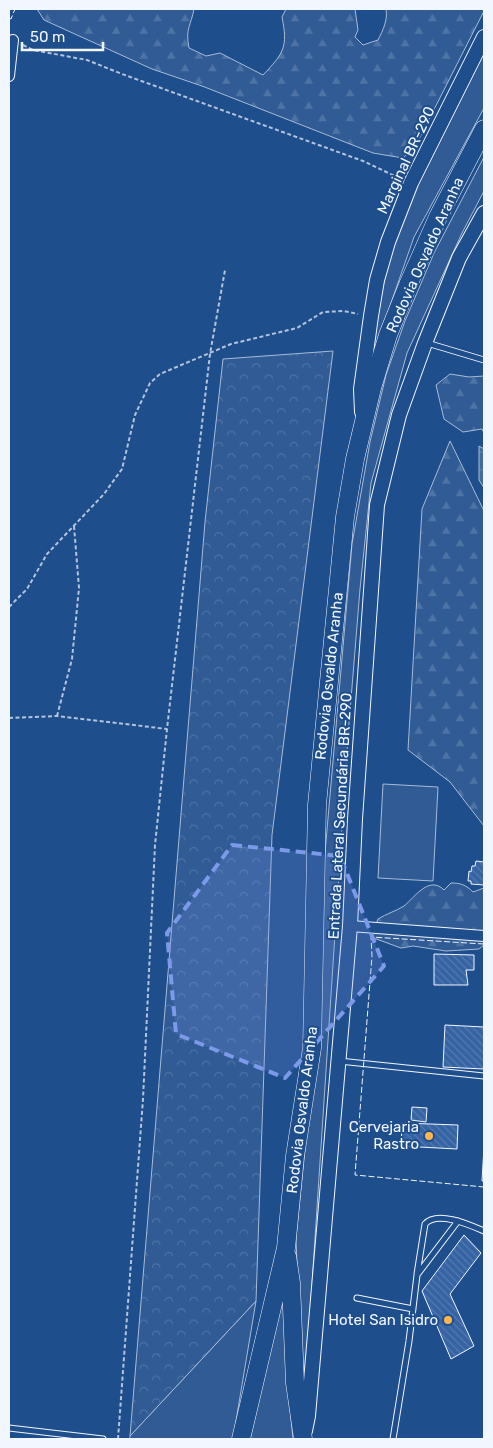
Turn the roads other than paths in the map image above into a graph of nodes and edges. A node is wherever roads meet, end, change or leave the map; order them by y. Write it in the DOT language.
graph roads {
  1 [pos="484,38"];
  2 [pos="13,40"];
  3 [pos="9,76"];
  4 [pos="484,130"];
  5 [pos="484,213"];
  6 [pos="424,343"];
  7 [pos="484,360"];
  8 [pos="363,422"];
  9 [pos="350,926"];
  10 [pos="484,936"];
  11 [pos="338,1061"];
  12 [pos="484,1076"];
  13 [pos="458,1221"];
  14 [pos="484,1231"];
  15 [pos="286,1248"];
  16 [pos="417,1275"];
  17 [pos="357,1298"];
  18 [pos="413,1309"];
  19 [pos="9,1428"];
  20 [pos="103,1439"];
  21 [pos="241,1439"];
  22 [pos="303,1439"];
  23 [pos="393,1439"];
  1 -- 8 [label="main road, Marginal BR-290"];
  2 -- 3 [label="street"];
  4 -- 8 [label="highway, Rodovia Osvaldo Aranha"];
  5 -- 6 [label="main road, Entrada Lateral Secundária BR-290"];
  6 -- 7 [label="lane"];
  6 -- 9 [label="main road, Entrada Lateral Secundária BR-290"];
  8 -- 15 [label="highway, Rodovia Osvaldo Aranha"];
  9 -- 10 [label="street"];
  9 -- 11 [label="main road, Entrada Lateral Secundária BR-290"];
  11 -- 12 [label="lane"];
  11 -- 22 [label="main road, Entrada Lateral Secundária BR-290"];
  13 -- 14 [label="lane"];
  13 -- 16 [label="lane"];
  13 -- 16 [label="lane"];
  15 -- 21 [label="highway, Rodovia Osvaldo Aranha"];
  15 -- 22 [label="highway, Rodovia Osvaldo Aranha"];
  16 -- 18 [label="lane"];
  17 -- 18 [label="lane"];
  18 -- 23 [label="lane"];
  19 -- 20 [label="lane"];
}
